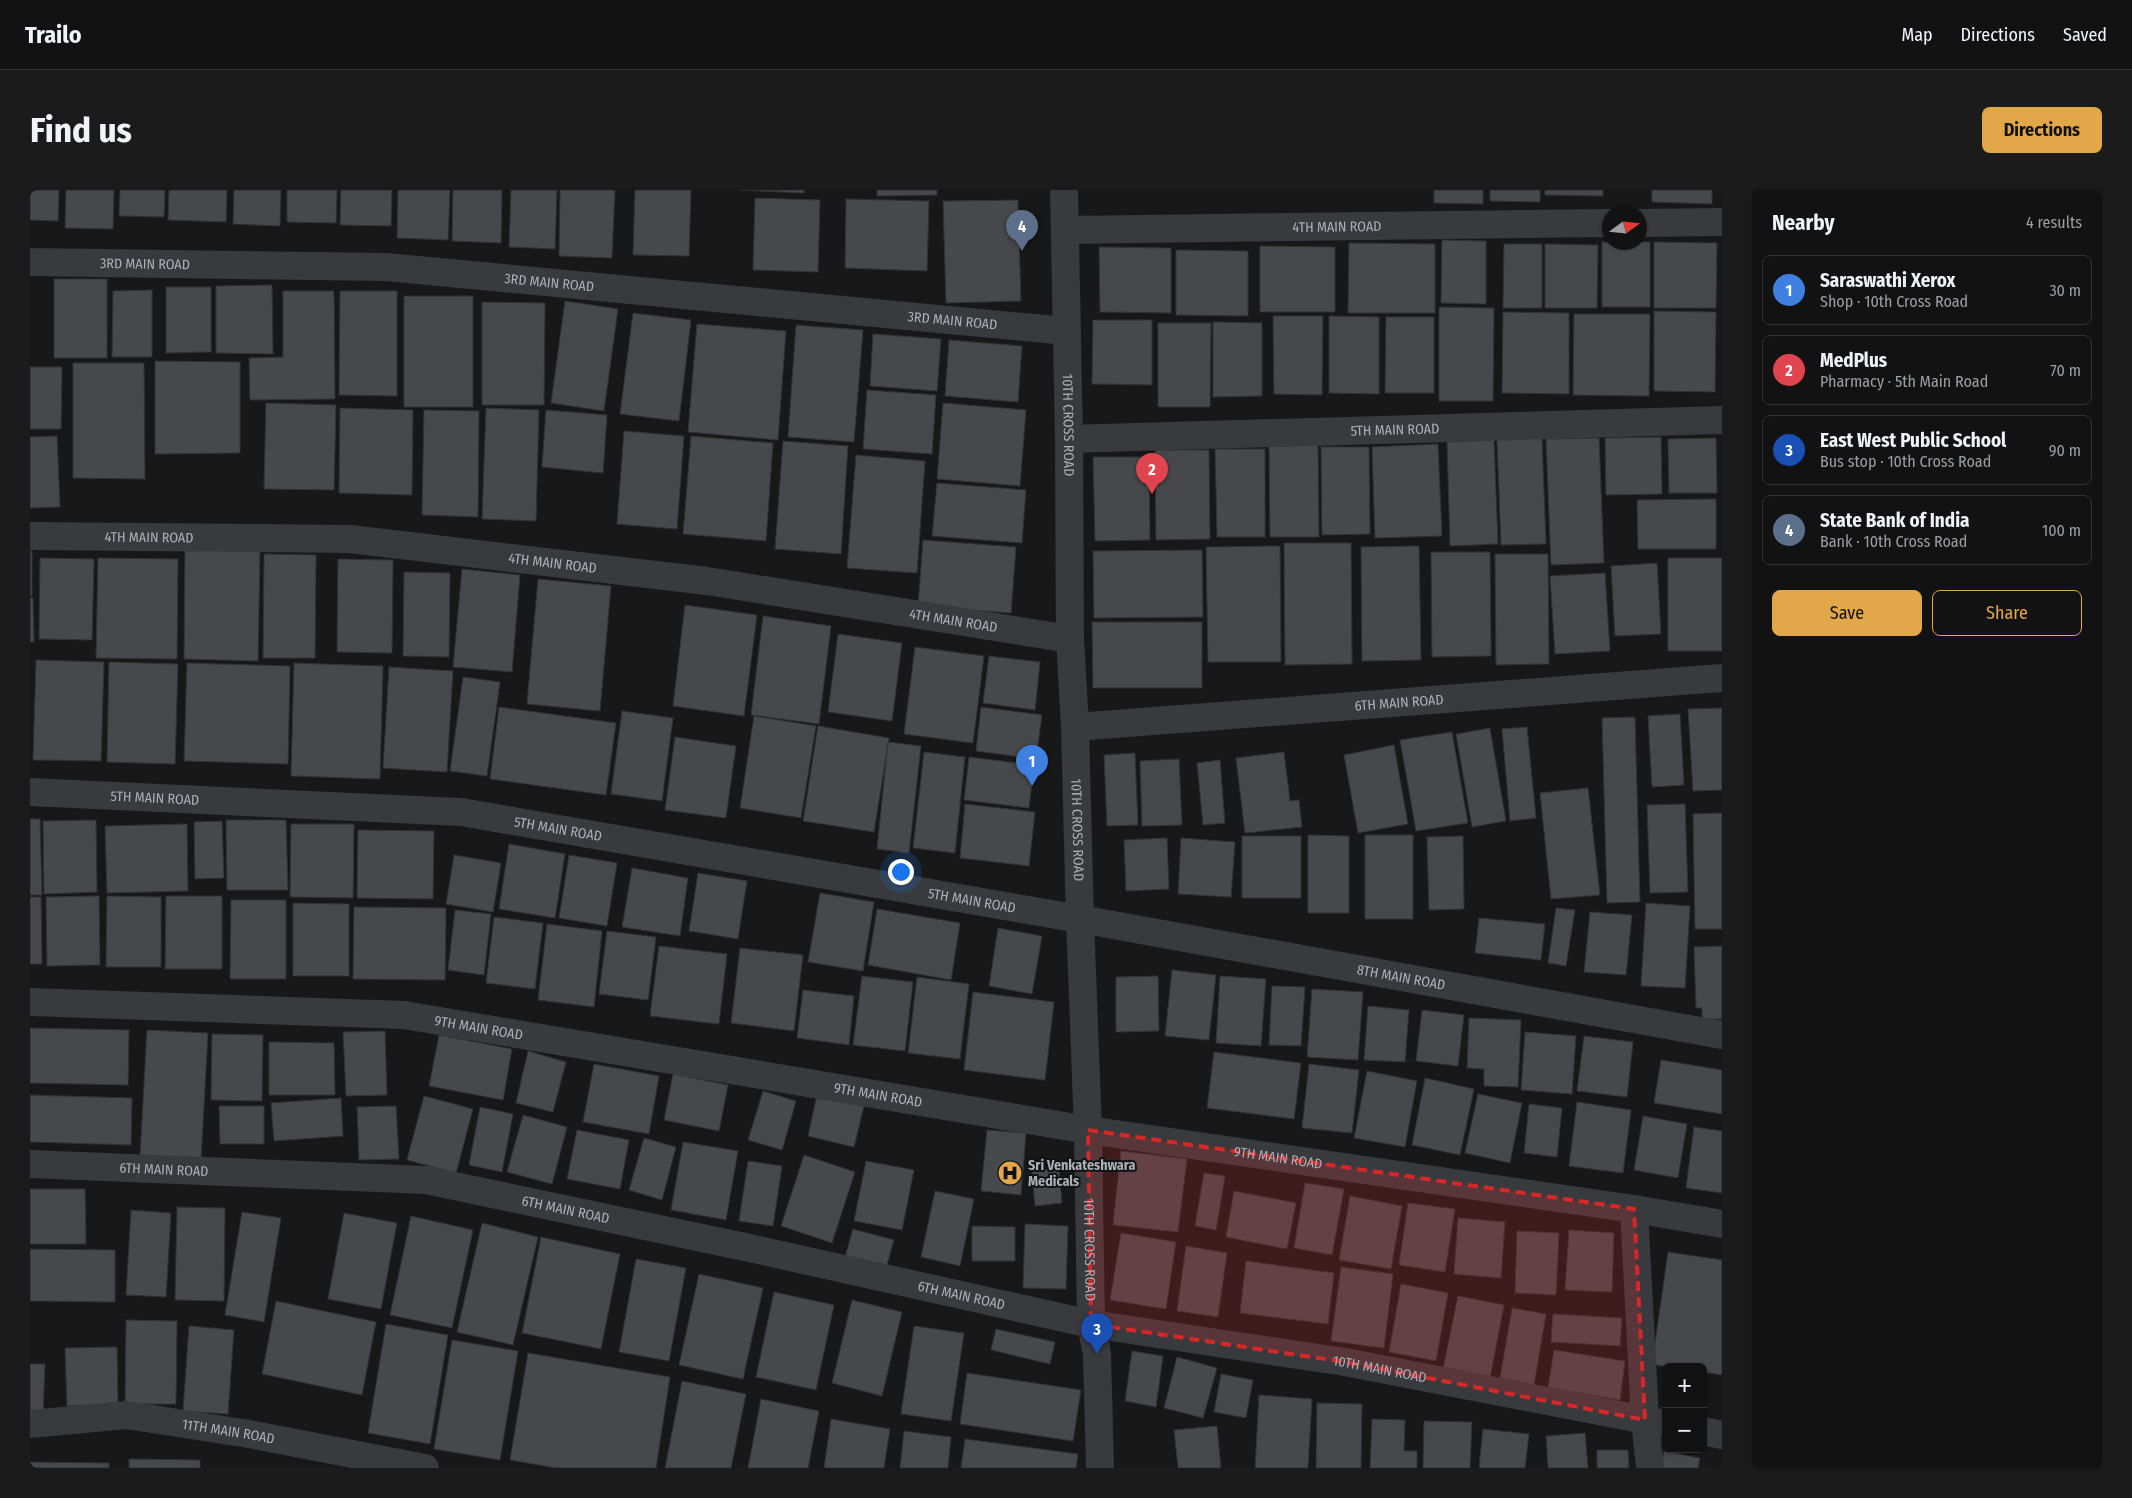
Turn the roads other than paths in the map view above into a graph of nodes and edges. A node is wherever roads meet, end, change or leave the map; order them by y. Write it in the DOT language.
graph roads {
  1 [pos="1064,190"];
  2 [pos="1722,222"];
  3 [pos="1602,223"];
  4 [pos="1647,223"];
  5 [pos="1065,230"];
  6 [pos="30,262"];
  7 [pos="1066,331"];
  8 [pos="1722,420"];
  9 [pos="1069,439"];
  10 [pos="30,536"];
  11 [pos="1070,639"];
  12 [pos="1722,678"];
  13 [pos="1075,727"];
  14 [pos="30,792"];
  15 [pos="1080,920"];
  16 [pos="30,1002"];
  17 [pos="1722,1035"];
  18 [pos="1088,1130"];
  19 [pos="30,1164"];
  20 [pos="1634,1209"];
  21 [pos="1722,1224"];
  22 [pos="1092,1324"];
  23 [pos="1655,1422"];
  24 [pos="30,1424"];
  25 [pos="1707,1432"];
  26 [pos="1722,1435"];
  27 [pos="425,1468"];
  28 [pos="1100,1468"];
  29 [pos="1650,1468"];
  1 -- 5 [label="street, 10TH CROSS ROAD"];
  2 -- 4 [label="street"];
  3 -- 5 [label="street, 4TH MAIN ROAD"];
  5 -- 7 [label="street, 10TH CROSS ROAD"];
  6 -- 7 [label="street, 3RD MAIN ROAD"];
  7 -- 9 [label="street, 10TH CROSS ROAD"];
  8 -- 9 [label="street, 5TH MAIN ROAD"];
  9 -- 11 [label="street, 10TH CROSS ROAD"];
  10 -- 11 [label="street, 4TH MAIN ROAD"];
  11 -- 13 [label="street, 10TH CROSS ROAD"];
  12 -- 13 [label="street, 6TH MAIN ROAD"];
  13 -- 15 [label="street, 10TH CROSS ROAD"];
  14 -- 15 [label="street, 5TH MAIN ROAD"];
  15 -- 17 [label="street, 8TH MAIN ROAD"];
  15 -- 18 [label="street, 10TH CROSS ROAD"];
  16 -- 18 [label="street, 9TH MAIN ROAD"];
  18 -- 20 [label="street, 9TH MAIN ROAD"];
  18 -- 22 [label="street, 10TH CROSS ROAD"];
  19 -- 22 [label="street, 6TH MAIN ROAD"];
  20 -- 21 [label="street, 9TH MAIN ROAD"];
  20 -- 23 [label="street"];
  22 -- 23 [label="street, 10TH MAIN ROAD"];
  22 -- 28 [label="street, 10TH CROSS ROAD"];
  23 -- 29 [label="street"];
  24 -- 27 [label="street, 11TH MAIN ROAD"];
  25 -- 26 [label="street"];
}
